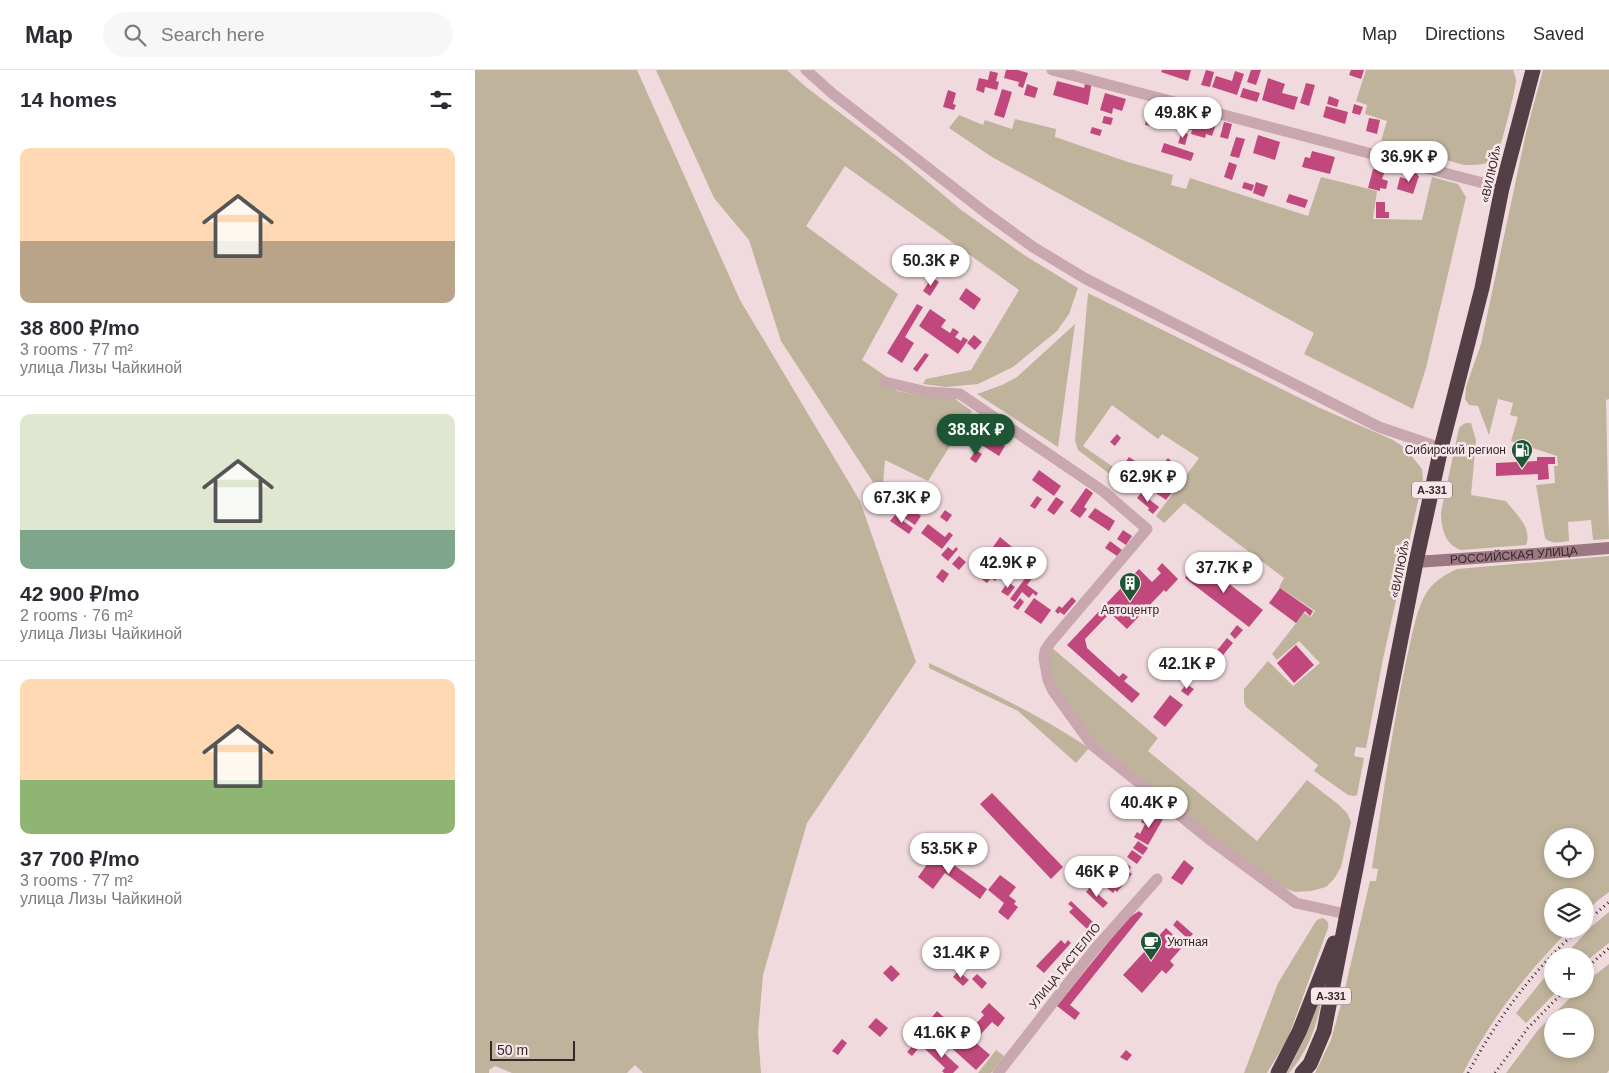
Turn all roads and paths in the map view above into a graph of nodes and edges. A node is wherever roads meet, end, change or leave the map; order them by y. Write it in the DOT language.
graph roads {
  1 [pos="806,70"];
  2 [pos="1052,70"];
  3 [pos="1533,70"];
  4 [pos="1502,188"];
  5 [pos="885,382"];
  6 [pos="1441,448"];
  7 [pos="1609,548"];
  8 [pos="1416,562"];
  9 [pos="1157,879"];
  10 [pos="1346,914"];
  11 [pos="997,1073"];
  12 [pos="1278,1073"];
  13 [pos="1302,1073"];
  1 -- 6 [label="street"];
  2 -- 4 [label="street"];
  3 -- 4 [label="highway, «ВИЛЮЙ» / А-331"];
  4 -- 6 [label="highway, «ВИЛЮЙ» / А-331"];
  5 -- 10 [label="street"];
  6 -- 8 [label="highway, «ВИЛЮЙ» / А-331"];
  7 -- 8 [label="street, РОССИЙСКАЯ УЛИЦА"];
  8 -- 10 [label="highway, «ВИЛЮЙ» / А-331"];
  9 -- 11 [label="street, УЛИЦА ГАСТЕЛЛО"];
  10 -- 12 [label="highway"];
  10 -- 13 [label="highway, «ВИЛЮЙ» / А-331"];
}
